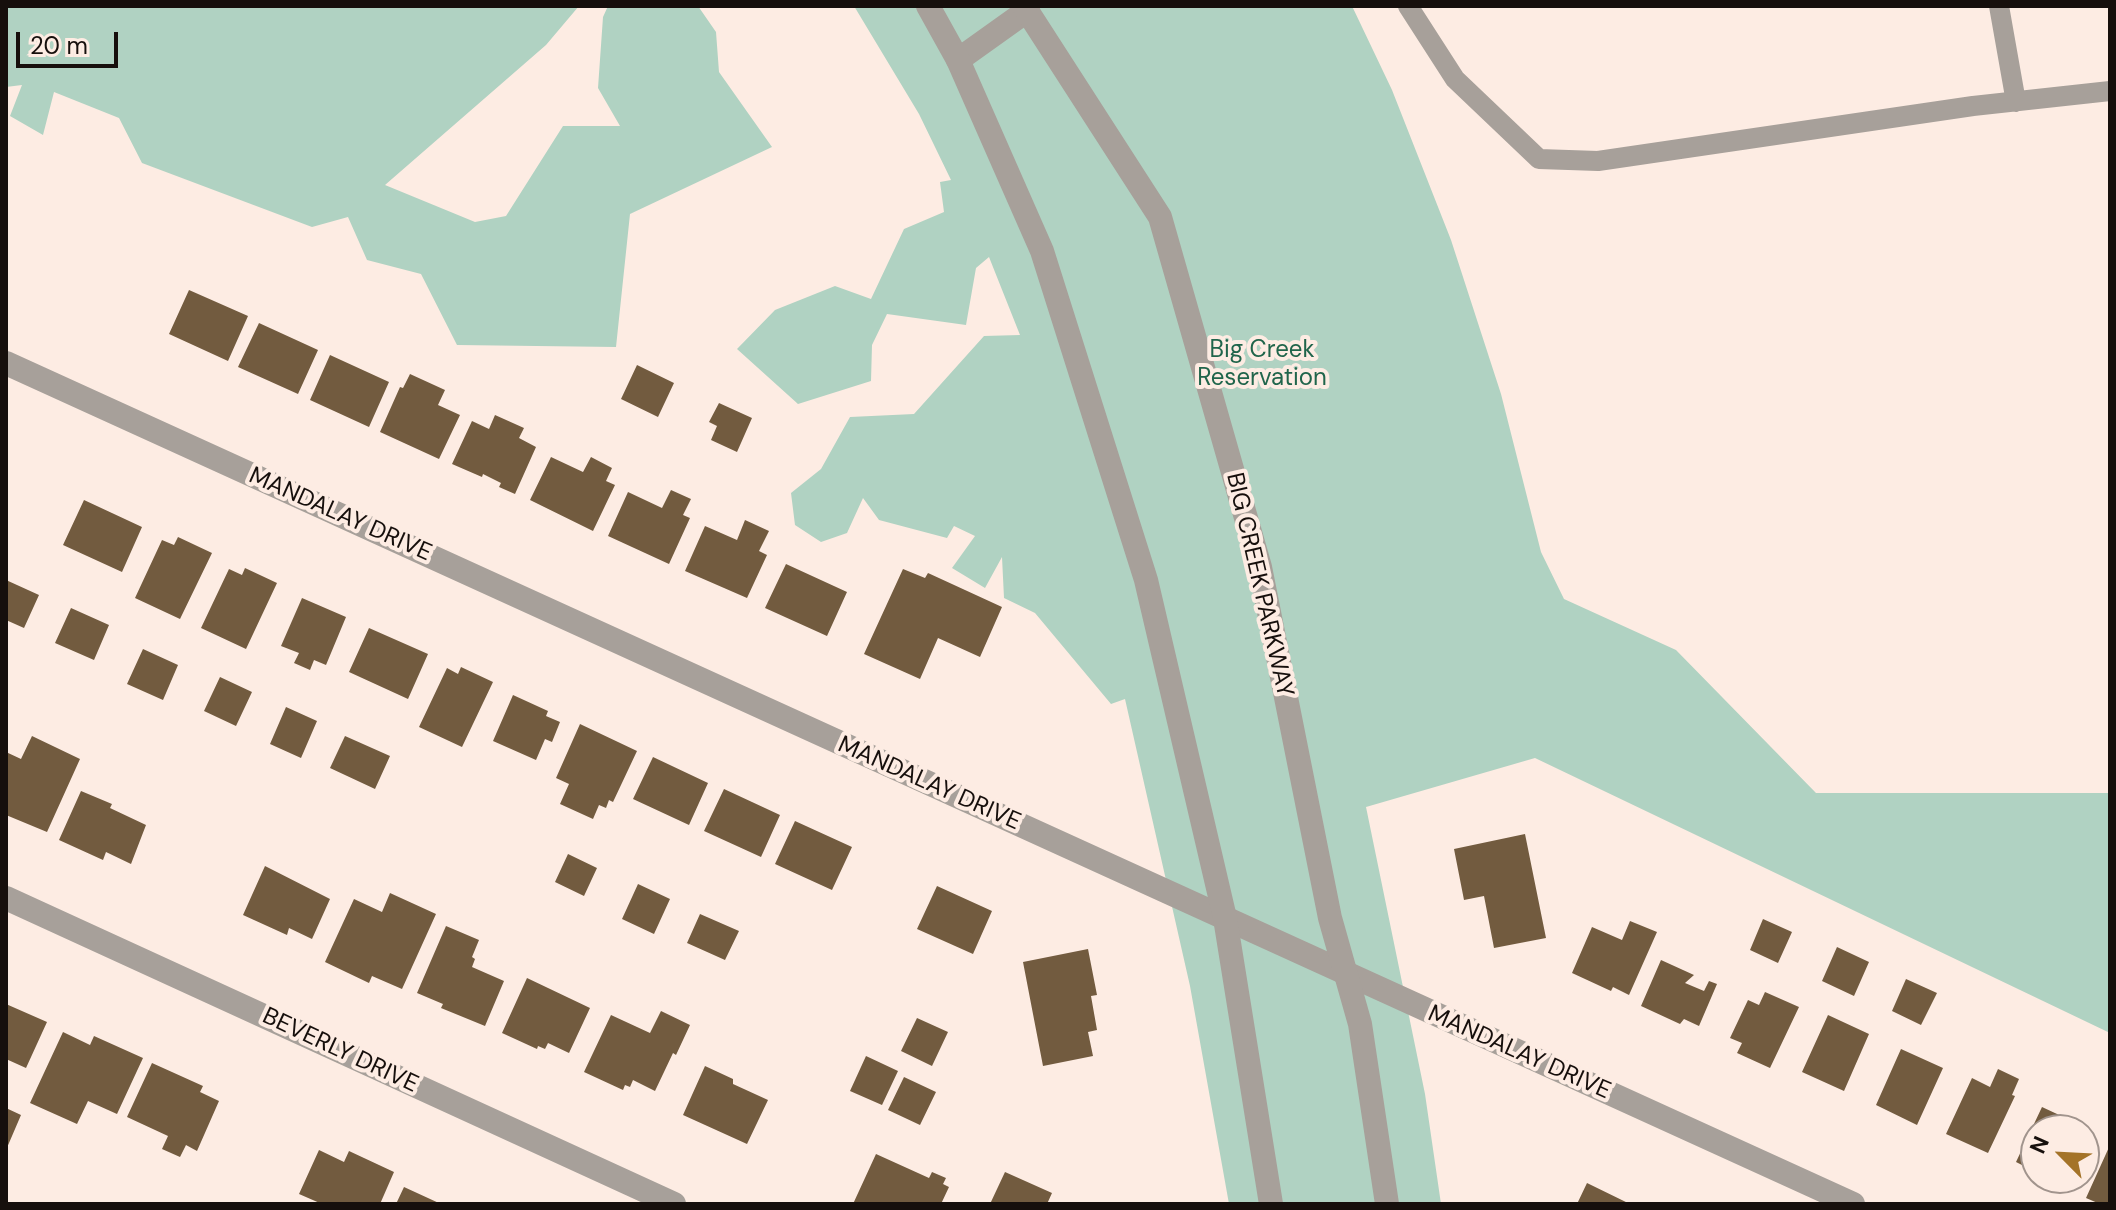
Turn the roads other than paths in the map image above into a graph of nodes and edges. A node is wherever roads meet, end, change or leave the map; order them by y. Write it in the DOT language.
graph roads {
  1 [pos="928,6"];
  2 [pos="1408,6"];
  3 [pos="1999,6"];
  4 [pos="1029,7"];
  5 [pos="958,60"];
  6 [pos="2110,91"];
  7 [pos="2016,102"];
  8 [pos="6,363"];
  9 [pos="6,898"];
  10 [pos="1225,918"];
  11 [pos="1345,973"];
  12 [pos="674,1204"];
  13 [pos="1271,1204"];
  14 [pos="1387,1204"];
  15 [pos="1853,1204"];
  1 -- 5 [label="street"];
  2 -- 7 [label="lane"];
  3 -- 7 [label="lane"];
  4 -- 5 [label="street"];
  4 -- 11 [label="street, BIG CREEK PARKWAY"];
  5 -- 10 [label="street"];
  6 -- 7 [label="lane"];
  8 -- 10 [label="street, MANDALAY DRIVE"];
  9 -- 12 [label="street, BEVERLY DRIVE"];
  10 -- 11 [label="street, MANDALAY DRIVE"];
  10 -- 13 [label="street"];
  11 -- 14 [label="street, BIG CREEK PARKWAY"];
  11 -- 15 [label="street, MANDALAY DRIVE"];
}
